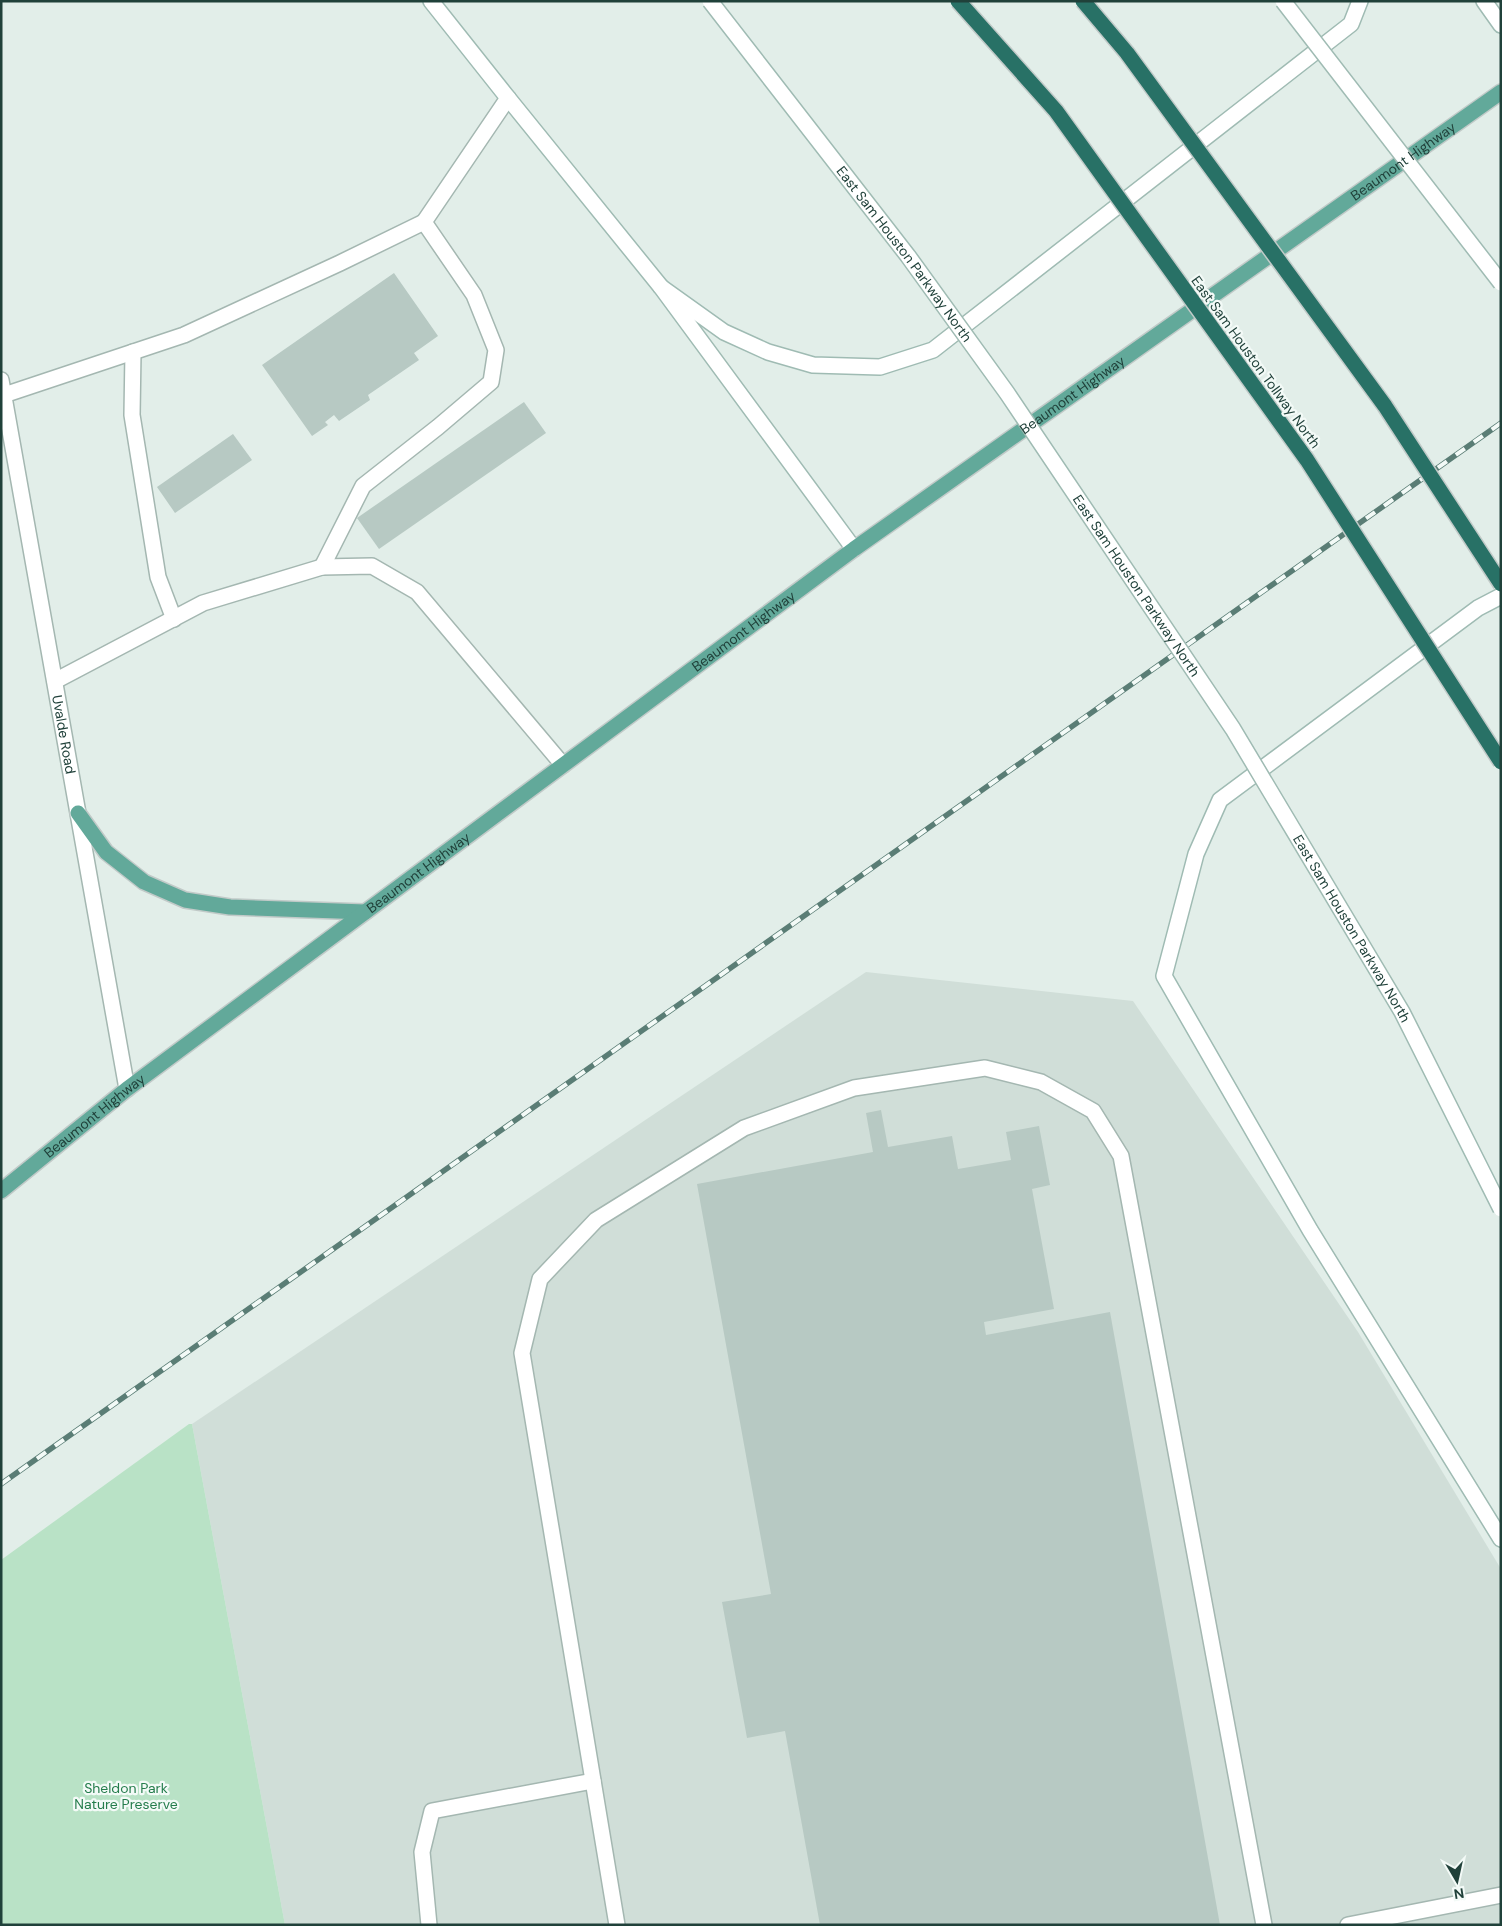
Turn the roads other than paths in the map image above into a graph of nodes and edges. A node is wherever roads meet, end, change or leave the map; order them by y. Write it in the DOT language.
graph roads {
  1 [pos="432,1"];
  2 [pos="710,1"];
  3 [pos="958,1"];
  4 [pos="1083,1"];
  5 [pos="1283,1"];
  6 [pos="1360,1"];
  7 [pos="1484,1"];
  8 [pos="1501,25"];
  9 [pos="1501,92"];
  10 [pos="508,98"];
  11 [pos="424,222"];
  12 [pos="1501,283"];
  13 [pos="661,287"];
  14 [pos="133,352"];
  15 [pos="3,387"];
  16 [pos="854,549"];
  17 [pos="322,567"];
  18 [pos="1501,584"];
  19 [pos="1501,596"];
  20 [pos="174,619"];
  21 [pos="55,681"];
  22 [pos="1501,762"];
  23 [pos="563,765"];
  24 [pos="78,813"];
  25 [pos="365,912"];
  26 [pos="128,1089"];
  27 [pos="1,1191"];
  28 [pos="1501,1209"];
  29 [pos="1501,1539"];
  30 [pos="593,1781"];
  31 [pos="1501,1895"];
  32 [pos="429,1925"];
  33 [pos="617,1925"];
  34 [pos="1264,1925"];
  35 [pos="1348,1925"];
  1 -- 10 [label="main road"];
  2 -- 28 [label="main road, East Sam Houston Parkway North, bridge"];
  3 -- 22 [label="highway, East Sam Houston Tollway North, bridge"];
  4 -- 18 [label="highway, bridge"];
  5 -- 12 [label="main road, bridge"];
  6 -- 13 [label="main road"];
  7 -- 8 [label="main road"];
  9 -- 16 [label="main road, Beaumont Highway"];
  10 -- 11 [label="main road"];
  10 -- 13 [label="main road"];
  11 -- 14 [label="main road"];
  11 -- 17 [label="main road"];
  13 -- 16 [label="main road"];
  14 -- 15 [label="main road"];
  14 -- 20 [label="main road"];
  15 -- 21 [label="main road, Uvalde Road"];
  16 -- 23 [label="main road, Beaumont Highway"];
  17 -- 20 [label="main road"];
  17 -- 23 [label="main road"];
  19 -- 29 [label="main road"];
  20 -- 21 [label="main road"];
  21 -- 24 [label="main road, Uvalde Road"];
  23 -- 25 [label="main road, Beaumont Highway"];
  24 -- 25 [label="main road"];
  24 -- 26 [label="main road, Uvalde Road"];
  25 -- 26 [label="main road, Beaumont Highway"];
  26 -- 27 [label="main road, Beaumont Highway"];
  30 -- 32 [label="main road"];
  30 -- 33 [label="main road"];
  30 -- 34 [label="main road"];
  31 -- 35 [label="main road"];
}
